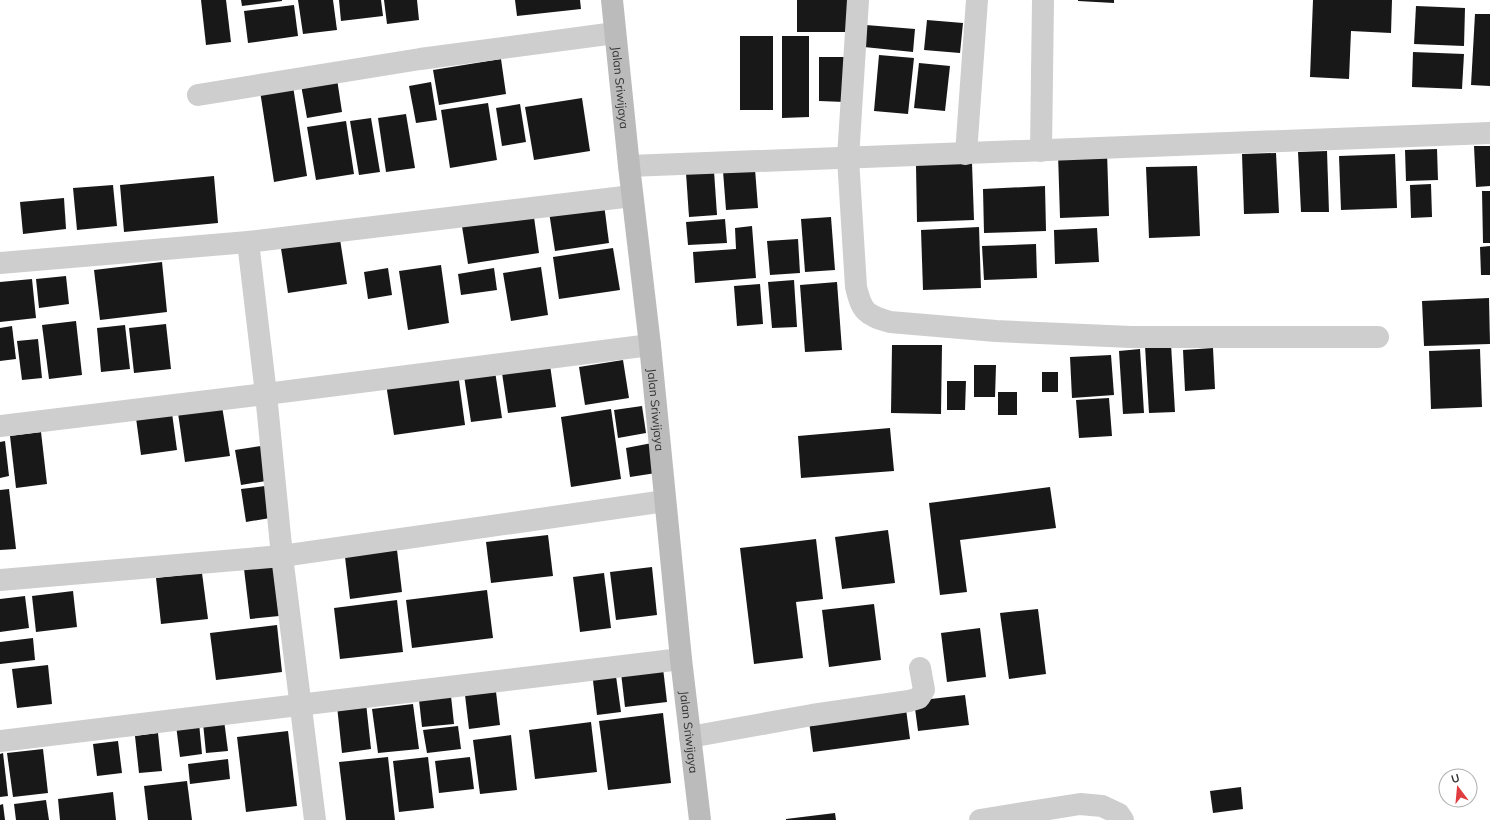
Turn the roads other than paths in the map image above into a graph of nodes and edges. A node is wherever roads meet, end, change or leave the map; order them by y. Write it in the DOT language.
graph roads {
  1 [pos="612,0"];
  2 [pos="858,0"];
  3 [pos="976,0"];
  4 [pos="1043,0"];
  5 [pos="615,33"];
  6 [pos="198,95"];
  7 [pos="1490,133"];
  8 [pos="1041,151"];
  9 [pos="966,154"];
  10 [pos="848,158"];
  11 [pos="629,166"];
  12 [pos="632,196"];
  13 [pos="248,242"];
  14 [pos="0,263"];
  15 [pos="1378,337"];
  16 [pos="650,345"];
  17 [pos="266,394"];
  18 [pos="0,426"];
  19 [pos="665,501"];
  20 [pos="282,556"];
  21 [pos="0,580"];
  22 [pos="681,659"];
  23 [pos="920,668"];
  24 [pos="301,704"];
  25 [pos="690,737"];
  26 [pos="0,741"];
  27 [pos="315,820"];
  28 [pos="700,820"];
  29 [pos="980,820"];
  30 [pos="1123,820"];
  1 -- 5 [label="street, Jalan Sriwijaya"];
  2 -- 10 [label="street"];
  3 -- 9 [label="street"];
  4 -- 8 [label="street"];
  5 -- 6 [label="street"];
  5 -- 11 [label="street, Jalan Sriwijaya"];
  7 -- 8 [label="street"];
  8 -- 9 [label="street"];
  9 -- 10 [label="street"];
  10 -- 11 [label="street"];
  10 -- 15 [label="street"];
  11 -- 12 [label="street, Jalan Sriwijaya"];
  12 -- 13 [label="street"];
  12 -- 16 [label="street, Jalan Sriwijaya"];
  13 -- 14 [label="street"];
  13 -- 17 [label="street"];
  16 -- 17 [label="street"];
  16 -- 19 [label="street, Jalan Sriwijaya"];
  17 -- 18 [label="street"];
  17 -- 20 [label="street"];
  19 -- 20 [label="street"];
  19 -- 22 [label="street, Jalan Sriwijaya"];
  20 -- 21 [label="street"];
  20 -- 24 [label="street"];
  22 -- 24 [label="street"];
  22 -- 25 [label="street, Jalan Sriwijaya"];
  23 -- 25 [label="street"];
  24 -- 26 [label="street"];
  24 -- 27 [label="street"];
  25 -- 28 [label="street, Jalan Sriwijaya"];
  29 -- 30 [label="street"];
}
